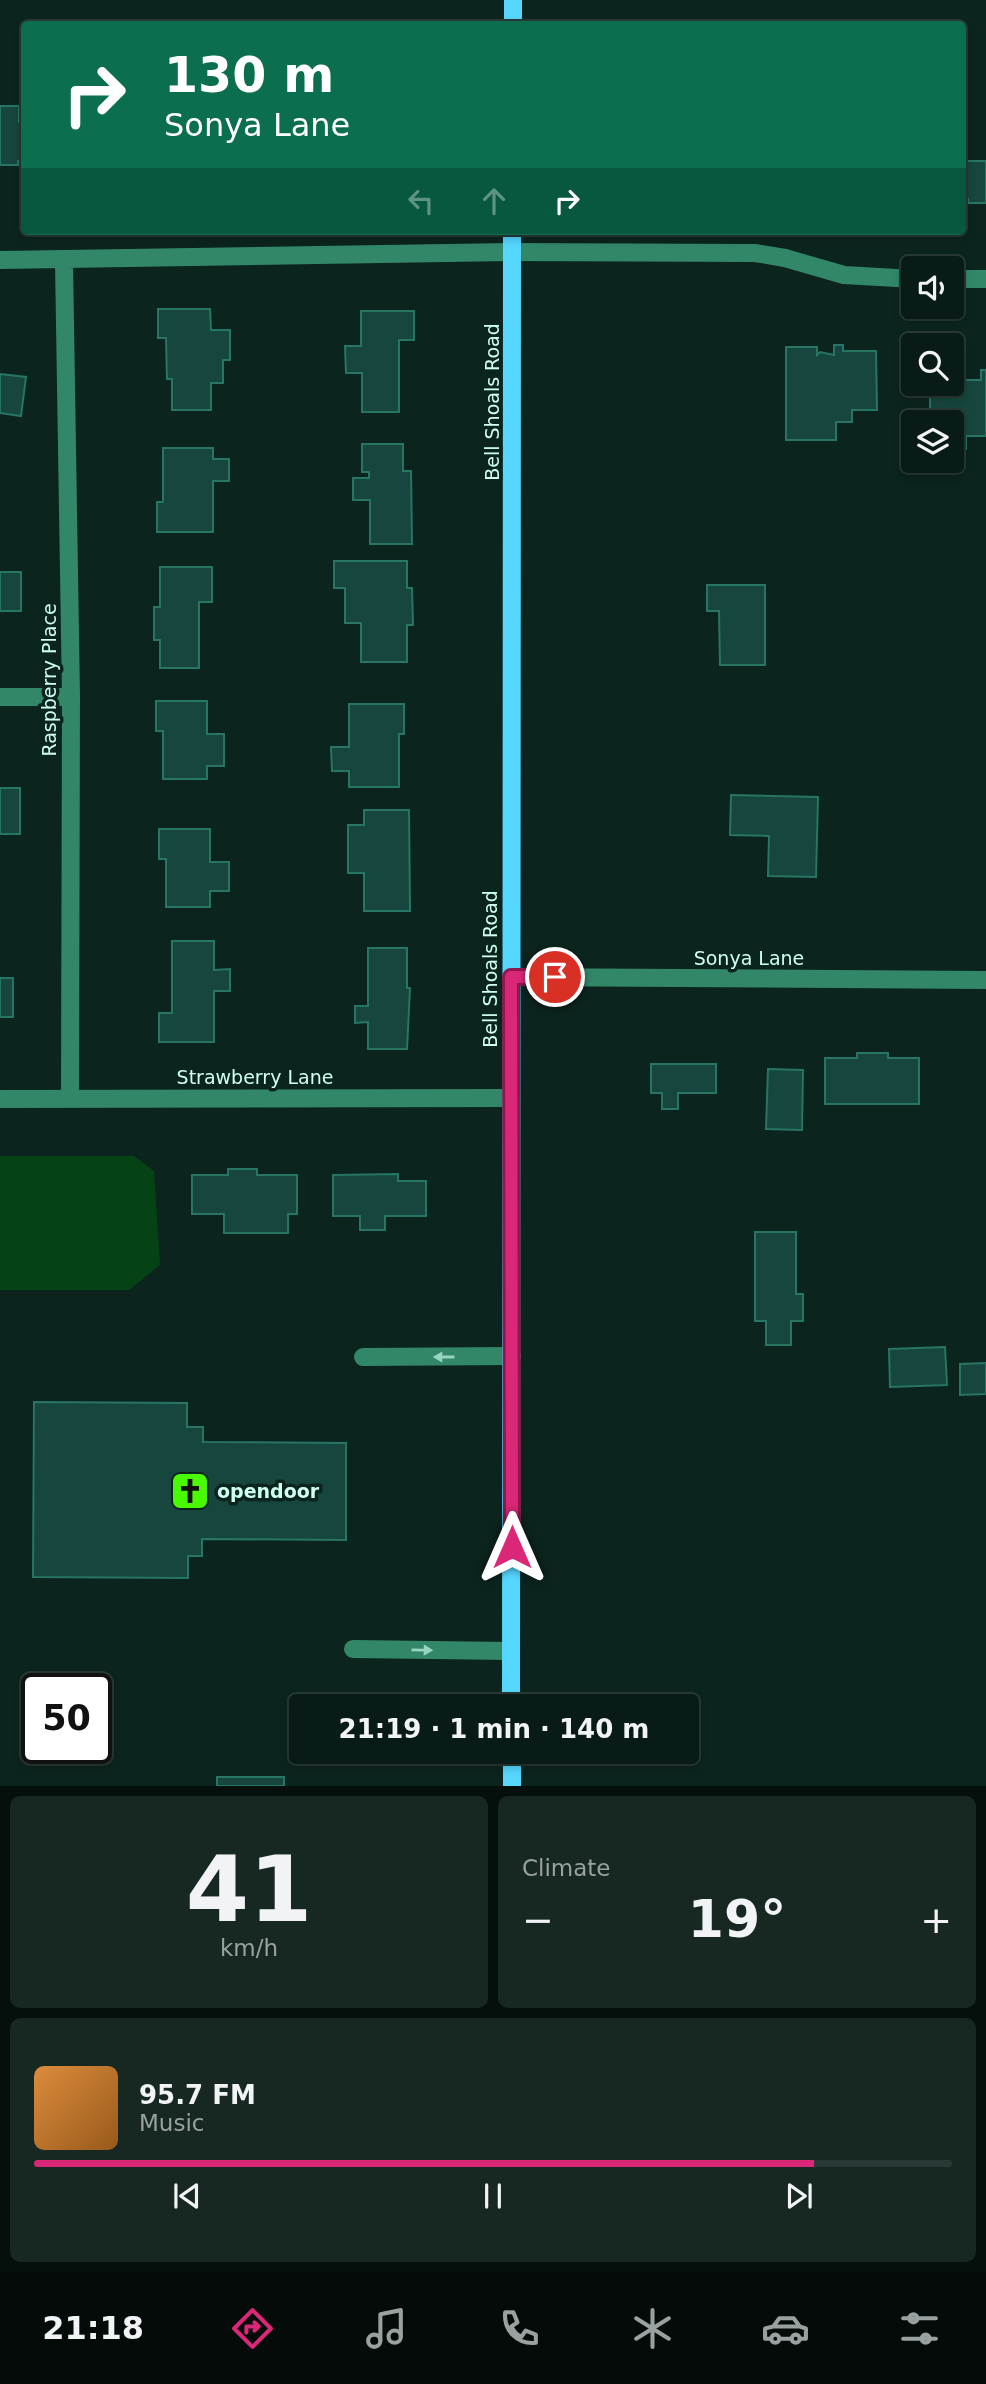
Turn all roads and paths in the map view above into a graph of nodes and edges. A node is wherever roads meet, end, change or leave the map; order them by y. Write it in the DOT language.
graph roads {
  1 [pos="513,0"];
  2 [pos="513,21"];
  3 [pos="513,235"];
  4 [pos="512,252"];
  5 [pos="0,260"];
  6 [pos="64,261"];
  7 [pos="901,278"];
  8 [pos="964,279"];
  9 [pos="986,279"];
  10 [pos="71,697"];
  11 [pos="0,698"];
  12 [pos="511,977"];
  13 [pos="986,980"];
  14 [pos="70,1098"];
  15 [pos="511,1098"];
  16 [pos="0,1099"];
  17 [pos="512,1356"];
  18 [pos="363,1357"];
  19 [pos="354,1649"];
  20 [pos="511,1651"];
  21 [pos="512,1694"];
  22 [pos="512,1764"];
  23 [pos="512,1786"];
  1 -- 2 [label="main road"];
  3 -- 4 [label="main road, Bell Shoals Road"];
  4 -- 6 [label="street"];
  4 -- 7 [label="street"];
  4 -- 12 [label="main road, Bell Shoals Road"];
  5 -- 6 [label="street"];
  6 -- 10 [label="street, Raspberry Place"];
  8 -- 9 [label="street"];
  10 -- 11 [label="street"];
  10 -- 14 [label="street, Raspberry Place"];
  12 -- 13 [label="street, Sonya Lane"];
  12 -- 15 [label="main road, Bell Shoals Road"];
  14 -- 15 [label="street, Strawberry Lane"];
  14 -- 16 [label="street, Strawberry Lane"];
  15 -- 17 [label="main road, Bell Shoals Road"];
  17 -- 18 [label="street, one-way"];
  17 -- 20 [label="main road, Bell Shoals Road"];
  19 -- 20 [label="street, one-way"];
  20 -- 21 [label="main road, Bell Shoals Road"];
  22 -- 23 [label="main road"];
}
